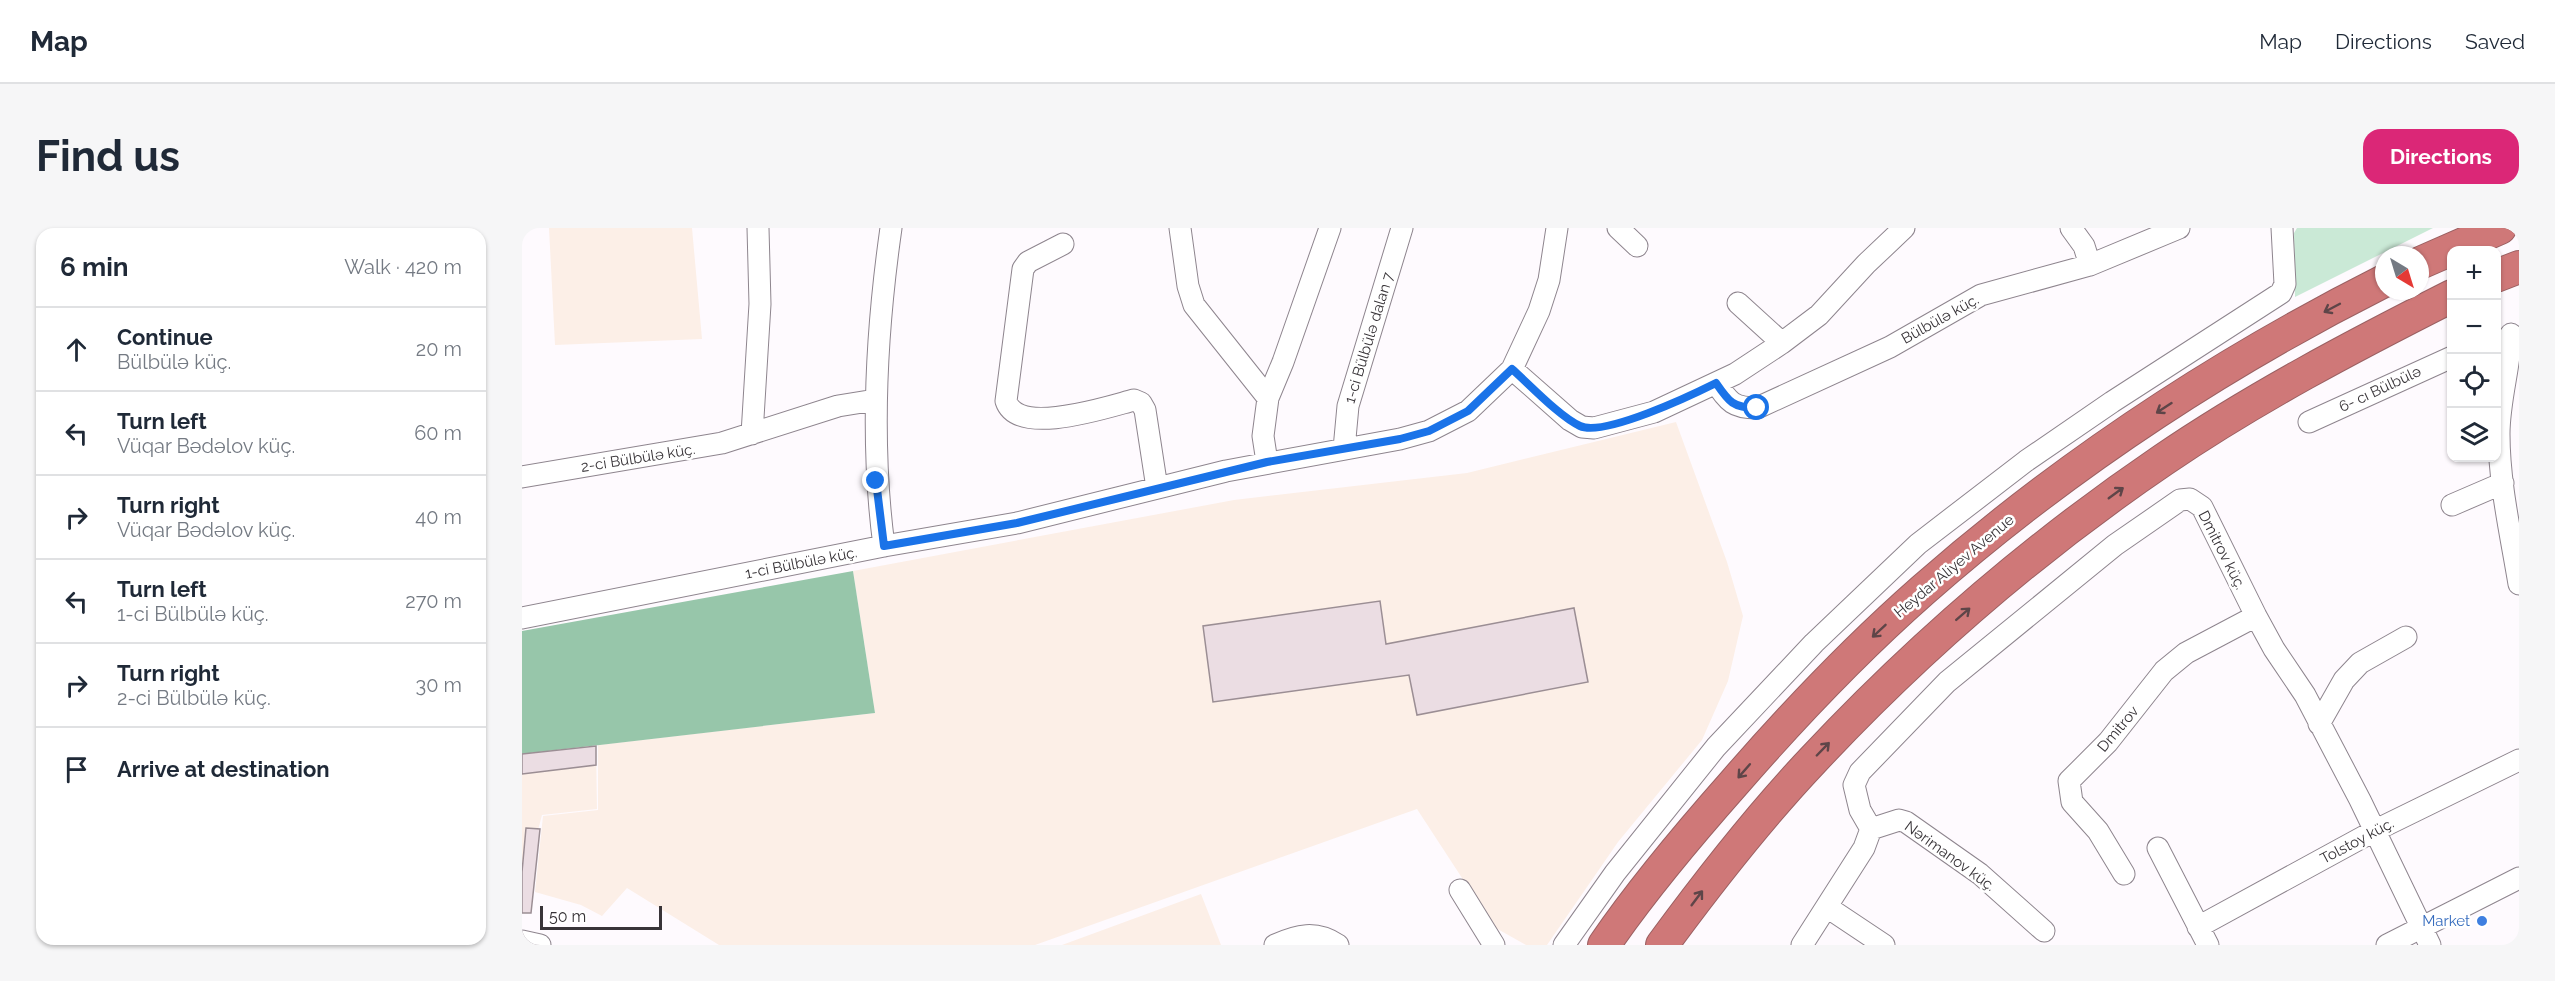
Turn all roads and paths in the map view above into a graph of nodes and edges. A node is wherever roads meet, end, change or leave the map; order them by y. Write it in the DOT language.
graph roads {
  1 [pos="759,228"];
  2 [pos="891,228"];
  3 [pos="1180,228"];
  4 [pos="1330,228"];
  5 [pos="1402,228"];
  6 [pos="1557,228"];
  7 [pos="1618,228"];
  8 [pos="1904,228"];
  9 [pos="2072,228"];
  10 [pos="2179,228"];
  11 [pos="2282,228"];
  12 [pos="2500,228"];
  13 [pos="1063,244"];
  14 [pos="1637,246"];
  15 [pos="2429,259"];
  16 [pos="2090,265"];
  17 [pos="2519,267"];
  18 [pos="2501,274"];
  19 [pos="2375,286"];
  20 [pos="2447,298"];
  21 [pos="1738,303"];
  22 [pos="2509,335"];
  23 [pos="1782,343"];
  24 [pos="2447,359"];
  25 [pos="1512,369"];
  26 [pos="1716,383"];
  27 [pos="1268,398"];
  28 [pos="875,400"];
  29 [pos="2310,422"];
  30 [pos="752,434"];
  31 [pos="1344,449"];
  32 [pos="1267,462"];
  33 [pos="522,477"];
  34 [pos="2503,483"];
  35 [pos="1157,488"];
  36 [pos="2451,505"];
  37 [pos="884,546"];
  38 [pos="2519,584"];
  39 [pos="2256,616"];
  40 [pos="522,618"];
  41 [pos="2406,637"];
  42 [pos="2319,724"];
  43 [pos="2519,760"];
  44 [pos="1871,829"];
  45 [pos="2374,831"];
  46 [pos="2158,848"];
  47 [pos="2124,874"];
  48 [pos="2519,878"];
  49 [pos="1460,890"];
  50 [pos="1827,907"];
  51 [pos="2044,931"];
  52 [pos="2203,936"];
  53 [pos="2425,936"];
  54 [pos="522,941"];
  55 [pos="540,945"];
  56 [pos="1275,945"];
  57 [pos="1338,945"];
  58 [pos="1494,945"];
  59 [pos="1564,945"];
  60 [pos="1604,945"];
  61 [pos="1662,945"];
  62 [pos="1802,945"];
  63 [pos="1884,945"];
  64 [pos="2387,945"];
  1 -- 30 [label="street"];
  2 -- 28 [label="street"];
  3 -- 27 [label="street"];
  4 -- 27 [label="street"];
  5 -- 31 [label="street, 1-ci Bülbülə dalan 7"];
  6 -- 25 [label="street, 1-ci Bülbülə küç."];
  7 -- 14 [label="street"];
  8 -- 23 [label="street"];
  9 -- 16 [label="street"];
  10 -- 16 [label="street, Bülbülə küç."];
  11 -- 59 [label="street"];
  12 -- 15 [label="highway"];
  13 -- 35 [label="street"];
  16 -- 26 [label="street, Bülbülə küç."];
  17 -- 18 [label="highway"];
  19 -- 60 [label="highway, Heydar Aliyev Avenue, one-way"];
  61 -- 20 [label="highway, one-way"];
  21 -- 23 [label="street"];
  22 -- 34 [label="street"];
  23 -- 26 [label="street"];
  24 -- 29 [label="street, 6- cı Bülbülə"];
  25 -- 26 [label="street"];
  25 -- 31 [label="street, 1-ci Bülbülə küç."];
  27 -- 32 [label="street"];
  28 -- 30 [label="street, 2-ci Bülbülə küç."];
  28 -- 37 [label="street"];
  30 -- 33 [label="street, 2-ci Bülbülə küç."];
  31 -- 32 [label="street, 1-ci Bülbülə küç."];
  32 -- 35 [label="street, 1-ci Bülbülə küç."];
  34 -- 36 [label="street"];
  34 -- 38 [label="street"];
  35 -- 37 [label="street, 1-ci Bülbülə küç."];
  37 -- 40 [label="street, 1-ci Bülbülə küç."];
  39 -- 42 [label="street, Dmitrov küç."];
  39 -- 44 [label="street, Dmitrov küç."];
  39 -- 47 [label="street, Dmitrov"];
  41 -- 42 [label="street"];
  42 -- 45 [label="street, Dmitrov küç."];
  43 -- 45 [label="street, Tolstoy küç."];
  44 -- 50 [label="street"];
  44 -- 51 [label="street, Nərimanov küç."];
  45 -- 52 [label="street, Tolstoy küç."];
  45 -- 53 [label="street, Dmitrov küç."];
  46 -- 52 [label="street"];
  48 -- 53 [label="street"];
  49 -- 58 [label="street"];
  50 -- 62 [label="street"];
  50 -- 63 [label="street"];
  53 -- 64 [label="street"];
  54 -- 55 [label="street"];
  56 -- 57 [label="street"];
}
